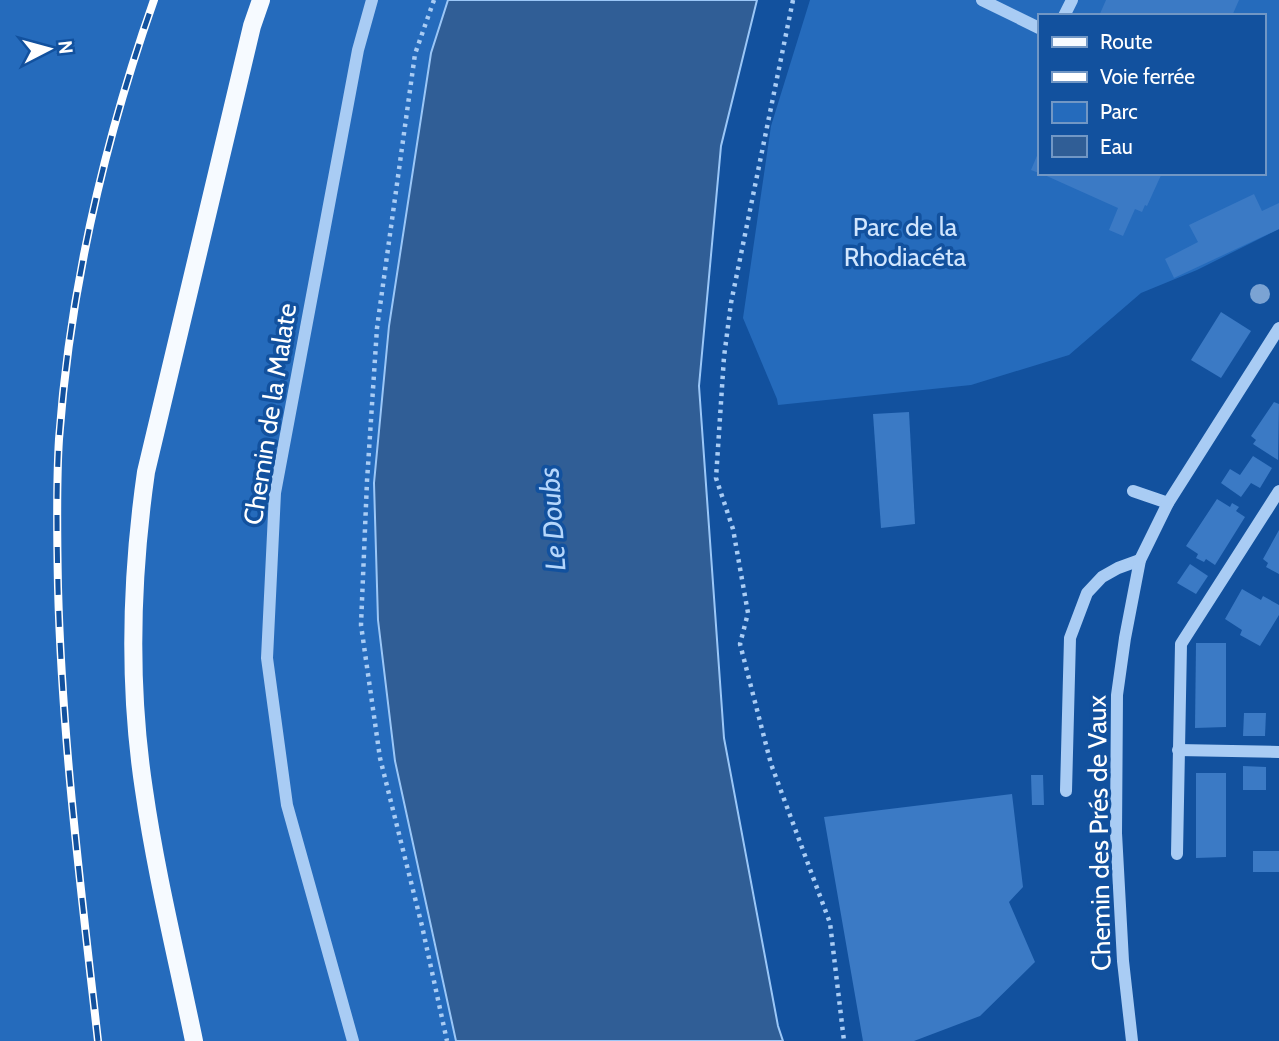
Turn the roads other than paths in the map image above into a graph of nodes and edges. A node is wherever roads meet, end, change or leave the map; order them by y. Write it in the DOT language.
graph roads {
  1 [pos="261,0"];
  2 [pos="372,0"];
  3 [pos="982,0"];
  4 [pos="1038,28"];
  5 [pos="1279,328"];
  6 [pos="1133,491"];
  7 [pos="1279,491"];
  8 [pos="1168,503"];
  9 [pos="1140,560"];
  10 [pos="1178,750"];
  11 [pos="1279,752"];
  12 [pos="1066,791"];
  13 [pos="1177,854"];
  14 [pos="194,1041"];
  15 [pos="353,1041"];
  16 [pos="1132,1041"];
  1 -- 14 [label="main road"];
  2 -- 15 [label="street, Chemin de la Malate"];
  3 -- 4 [label="street"];
  5 -- 8 [label="street, Chemin des Prés de Vaux"];
  6 -- 8 [label="street"];
  7 -- 10 [label="street"];
  8 -- 9 [label="street, Chemin des Prés de Vaux"];
  9 -- 12 [label="street"];
  9 -- 16 [label="street, Chemin des Prés de Vaux"];
  10 -- 11 [label="street"];
  10 -- 13 [label="street"];
}
